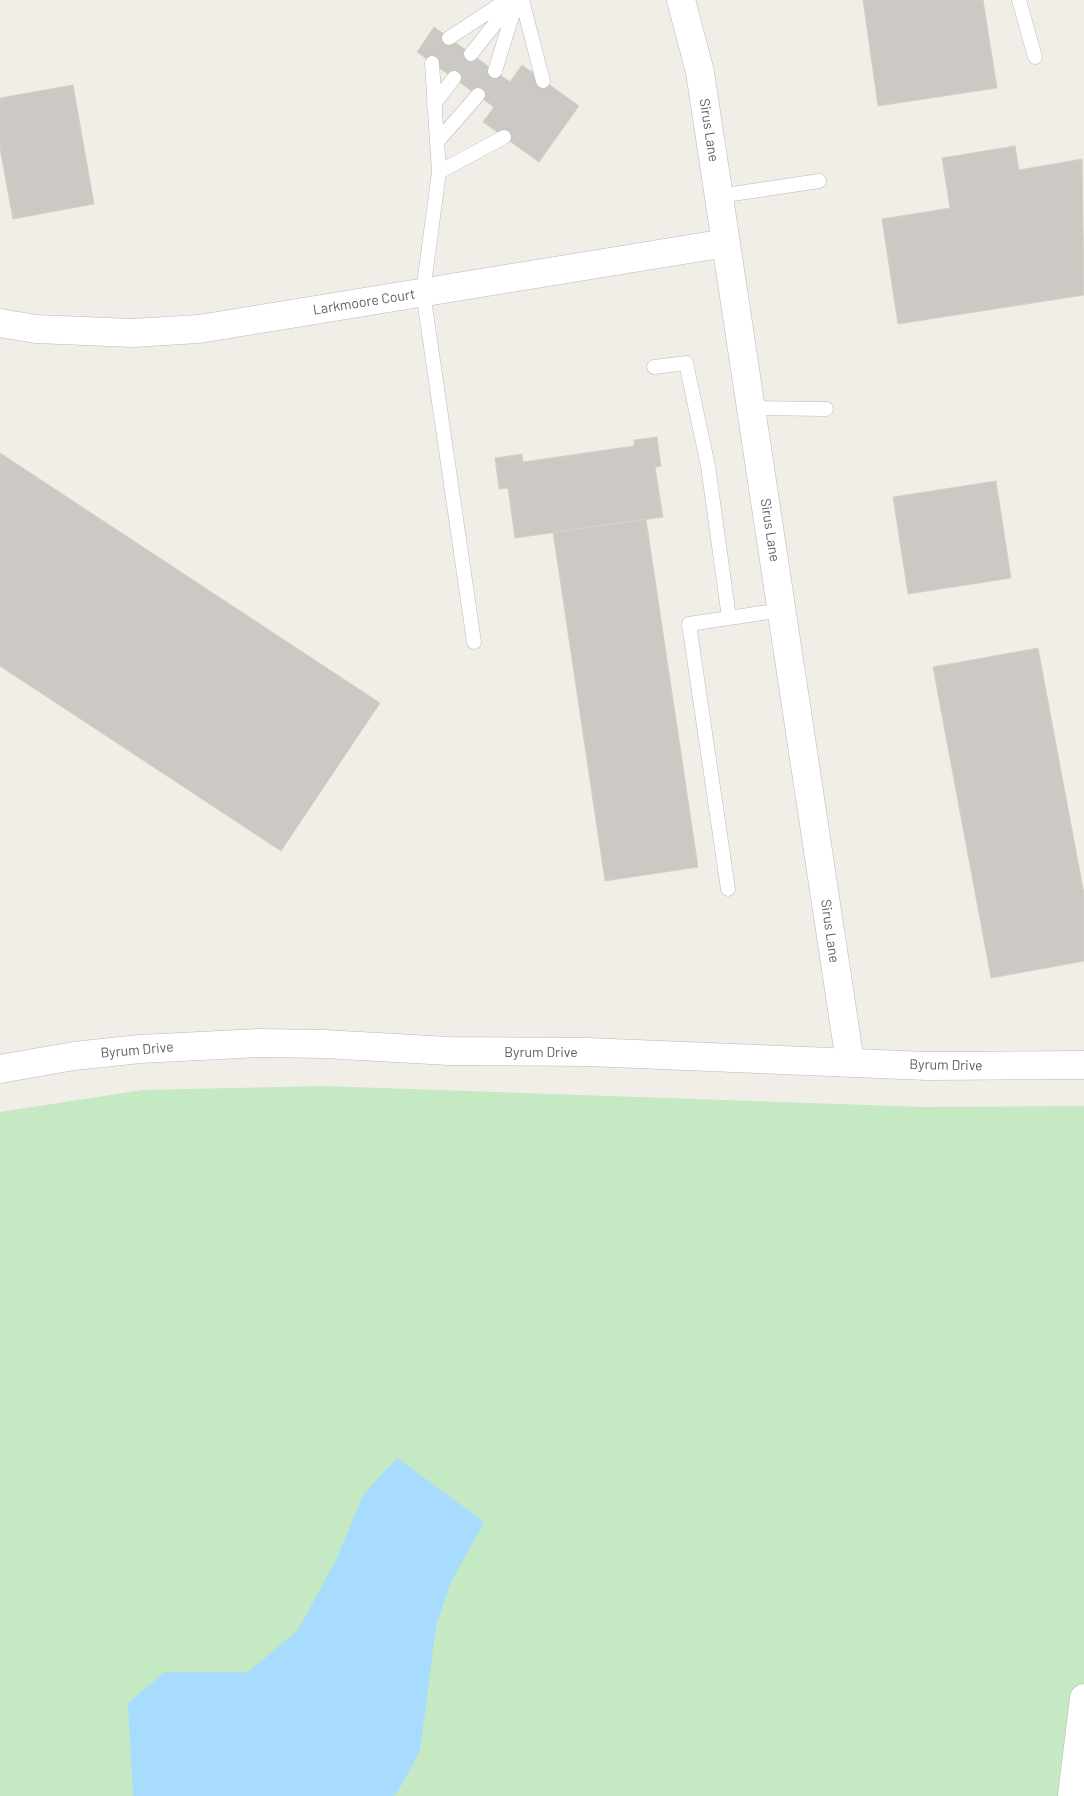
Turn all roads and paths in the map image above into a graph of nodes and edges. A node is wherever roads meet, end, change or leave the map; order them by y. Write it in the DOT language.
graph roads {
  1 [pos="507,0"];
  2 [pos="513,0"];
  3 [pos="517,0"];
  4 [pos="522,0"];
  5 [pos="682,0"];
  6 [pos="1018,0"];
  7 [pos="449,38"];
  8 [pos="471,54"];
  9 [pos="1035,57"];
  10 [pos="432,62"];
  11 [pos="495,71"];
  12 [pos="454,78"];
  13 [pos="543,81"];
  14 [pos="478,95"];
  15 [pos="434,104"];
  16 [pos="504,137"];
  17 [pos="437,142"];
  18 [pos="439,172"];
  19 [pos="819,181"];
  20 [pos="719,196"];
  21 [pos="726,243"];
  22 [pos="423,292"];
  23 [pos="0,323"];
  24 [pos="654,367"];
  25 [pos="751,408"];
  26 [pos="826,409"];
  27 [pos="782,610"];
  28 [pos="729,618"];
  29 [pos="474,642"];
  30 [pos="728,888"];
  31 [pos="850,1062"];
  32 [pos="1084,1065"];
  33 [pos="0,1069"];
  34 [pos="1084,1698"];
  35 [pos="1072,1796"];
  1 -- 7 [label="lane"];
  2 -- 8 [label="lane"];
  3 -- 11 [label="lane"];
  4 -- 13 [label="lane"];
  5 -- 20 [label="street, Sirus Lane"];
  6 -- 9 [label="lane"];
  10 -- 15 [label="lane"];
  12 -- 15 [label="lane"];
  14 -- 17 [label="lane"];
  15 -- 17 [label="lane"];
  16 -- 18 [label="lane"];
  17 -- 18 [label="lane"];
  18 -- 22 [label="lane"];
  19 -- 20 [label="lane"];
  20 -- 21 [label="street, Sirus Lane"];
  21 -- 22 [label="street, Larkmoore Court"];
  21 -- 25 [label="street, Sirus Lane"];
  22 -- 23 [label="street, Larkmoore Court"];
  22 -- 29 [label="lane"];
  24 -- 28 [label="lane"];
  25 -- 26 [label="lane"];
  25 -- 27 [label="street, Sirus Lane"];
  27 -- 28 [label="lane"];
  27 -- 31 [label="street, Sirus Lane"];
  28 -- 30 [label="lane"];
  31 -- 32 [label="street, Byrum Drive"];
  31 -- 33 [label="street, Byrum Drive"];
  34 -- 35 [label="street"];
}
